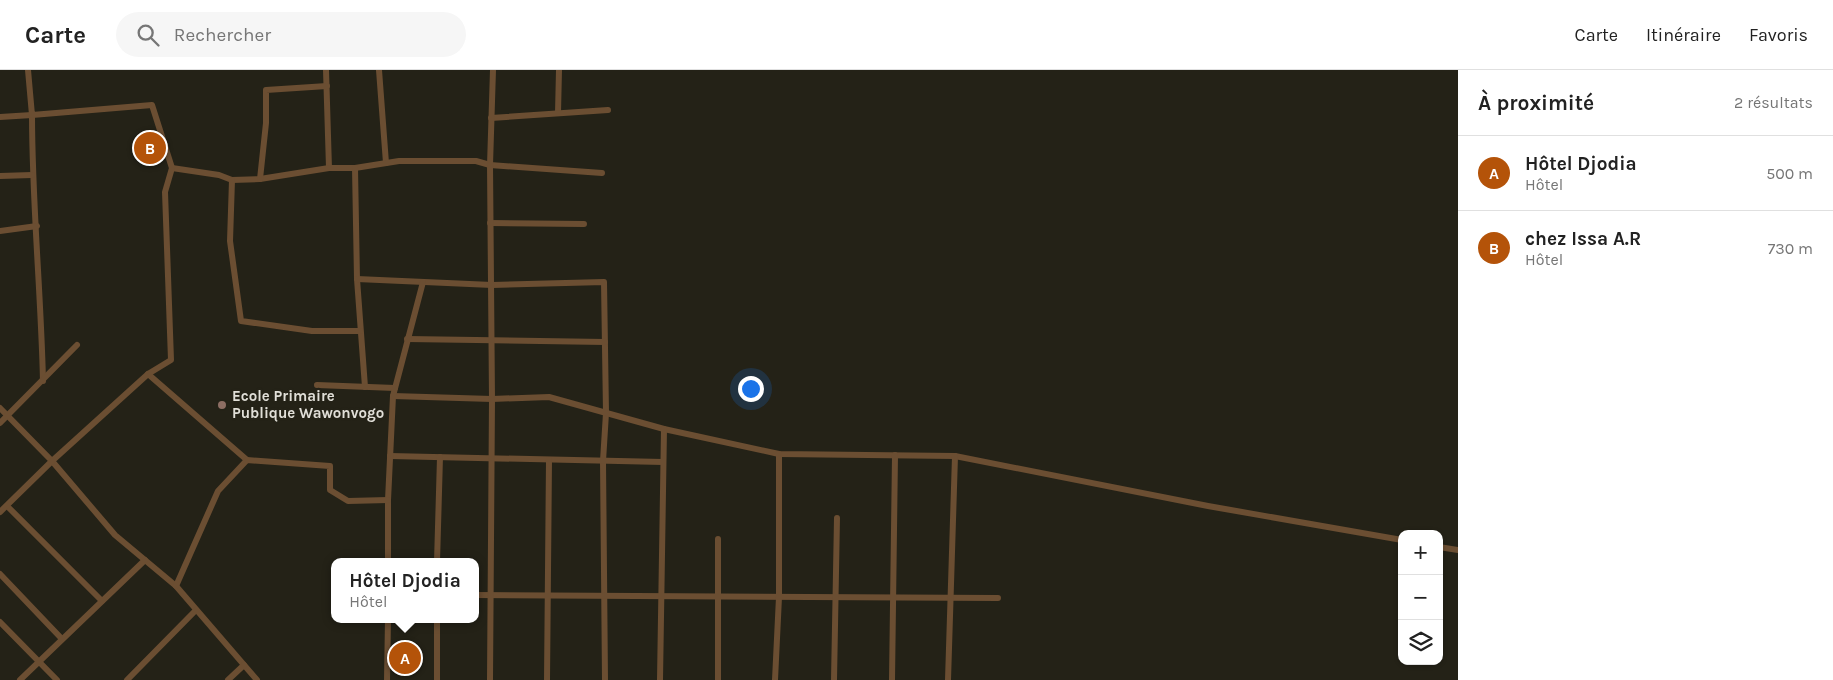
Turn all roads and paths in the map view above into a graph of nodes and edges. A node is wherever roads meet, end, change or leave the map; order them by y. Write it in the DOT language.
graph roads {
  1 [pos="28,70"];
  2 [pos="326,70"];
  3 [pos="379,70"];
  4 [pos="493,70"];
  5 [pos="559,70"];
  6 [pos="327,86"];
  7 [pos="608,110"];
  8 [pos="558,113"];
  9 [pos="32,115"];
  10 [pos="0,117"];
  11 [pos="491,118"];
  12 [pos="386,163"];
  13 [pos="490,165"];
  14 [pos="172,168"];
  15 [pos="329,168"];
  16 [pos="355,168"];
  17 [pos="602,173"];
  18 [pos="32,175"];
  19 [pos="0,176"];
  20 [pos="260,179"];
  21 [pos="232,180"];
  22 [pos="490,223"];
  23 [pos="584,224"];
  24 [pos="37,226"];
  25 [pos="0,231"];
  26 [pos="357,279"];
  27 [pos="423,282"];
  28 [pos="492,285"];
  29 [pos="360,331"];
  30 [pos="407,339"];
  31 [pos="492,339"];
  32 [pos="605,342"];
  33 [pos="77,345"];
  34 [pos="148,374"];
  35 [pos="43,381"];
  36 [pos="316,386"];
  37 [pos="366,387"];
  38 [pos="395,388"];
  39 [pos="393,396"];
  40 [pos="492,399"];
  41 [pos="0,408"];
  42 [pos="606,413"];
  43 [pos="8,415"];
  44 [pos="0,423"];
  45 [pos="664,429"];
  46 [pos="779,454"];
  47 [pos="894,455"];
  48 [pos="390,456"];
  49 [pos="955,456"];
  50 [pos="440,457"];
  51 [pos="491,458"];
  52 [pos="247,460"];
  53 [pos="549,460"];
  54 [pos="52,461"];
  55 [pos="603,461"];
  56 [pos="663,462"];
  57 [pos="388,500"];
  58 [pos="7,506"];
  59 [pos="0,512"];
  60 [pos="837,518"];
  61 [pos="718,539"];
  62 [pos="1398,539"];
  63 [pos="1443,548"];
  64 [pos="1458,550"];
  65 [pos="388,558"];
  66 [pos="437,558"];
  67 [pos="145,560"];
  68 [pos="0,574"];
  69 [pos="176,586"];
  70 [pos="479,595"];
  71 [pos="490,595"];
  72 [pos="548,595"];
  73 [pos="605,596"];
  74 [pos="662,596"];
  75 [pos="718,597"];
  76 [pos="779,597"];
  77 [pos="835,597"];
  78 [pos="892,598"];
  79 [pos="951,598"];
  80 [pos="998,598"];
  81 [pos="102,600"];
  82 [pos="196,610"];
  83 [pos="0,622"];
  84 [pos="388,623"];
  85 [pos="437,623"];
  86 [pos="62,639"];
  87 [pos="38,661"];
  88 [pos="244,665"];
  89 [pos="20,680"];
  90 [pos="57,680"];
  91 [pos="127,680"];
  92 [pos="228,680"];
  93 [pos="257,680"];
  94 [pos="387,680"];
  95 [pos="437,680"];
  96 [pos="490,680"];
  97 [pos="548,680"];
  98 [pos="605,680"];
  99 [pos="660,680"];
  100 [pos="718,680"];
  101 [pos="775,680"];
  102 [pos="834,680"];
  103 [pos="892,680"];
  104 [pos="948,680"];
  1 -- 9 [label="street"];
  2 -- 6 [label="street"];
  3 -- 12 [label="street"];
  4 -- 11 [label="street"];
  5 -- 8 [label="street"];
  6 -- 15 [label="street"];
  6 -- 20 [label="street"];
  7 -- 8 [label="street"];
  8 -- 11 [label="street"];
  9 -- 10 [label="street"];
  9 -- 14 [label="street"];
  9 -- 18 [label="street"];
  11 -- 13 [label="street"];
  12 -- 13 [label="street"];
  12 -- 16 [label="street"];
  13 -- 17 [label="street"];
  13 -- 22 [label="street"];
  14 -- 21 [label="street"];
  14 -- 34 [label="street"];
  15 -- 16 [label="street"];
  15 -- 20 [label="street"];
  16 -- 26 [label="street"];
  18 -- 19 [label="street"];
  18 -- 24 [label="street"];
  20 -- 21 [label="street"];
  21 -- 29 [label="street"];
  22 -- 23 [label="street"];
  22 -- 28 [label="street"];
  24 -- 25 [label="street"];
  24 -- 35 [label="street"];
  26 -- 27 [label="street"];
  26 -- 29 [label="street"];
  27 -- 28 [label="street"];
  27 -- 30 [label="street"];
  28 -- 31 [label="street"];
  28 -- 32 [label="street"];
  29 -- 37 [label="street"];
  30 -- 31 [label="street"];
  30 -- 38 [label="street"];
  31 -- 32 [label="street"];
  31 -- 40 [label="street"];
  32 -- 42 [label="street"];
  33 -- 35 [label="street"];
  34 -- 52 [label="street"];
  34 -- 54 [label="street"];
  35 -- 43 [label="street"];
  36 -- 37 [label="street"];
  37 -- 38 [label="street"];
  38 -- 39 [label="street"];
  39 -- 40 [label="street"];
  39 -- 48 [label="street"];
  40 -- 42 [label="street"];
  40 -- 51 [label="street"];
  41 -- 43 [label="street"];
  42 -- 45 [label="street"];
  42 -- 55 [label="street"];
  43 -- 44 [label="street"];
  43 -- 54 [label="street"];
  45 -- 46 [label="street"];
  45 -- 56 [label="street"];
  46 -- 47 [label="street"];
  46 -- 76 [label="street"];
  47 -- 49 [label="street"];
  47 -- 78 [label="street"];
  48 -- 50 [label="street"];
  48 -- 57 [label="street"];
  49 -- 62 [label="street"];
  49 -- 79 [label="street"];
  50 -- 51 [label="street"];
  50 -- 66 [label="street"];
  51 -- 53 [label="street"];
  51 -- 71 [label="street"];
  52 -- 57 [label="street"];
  52 -- 69 [label="street"];
  53 -- 55 [label="street"];
  53 -- 72 [label="street"];
  54 -- 58 [label="street"];
  54 -- 67 [label="street"];
  55 -- 56 [label="street"];
  55 -- 73 [label="street"];
  56 -- 74 [label="street"];
  57 -- 65 [label="street"];
  58 -- 59 [label="street"];
  58 -- 81 [label="street"];
  60 -- 77 [label="street"];
  61 -- 75 [label="street"];
  63 -- 64 [label="street"];
  67 -- 69 [label="street"];
  67 -- 81 [label="street"];
  68 -- 86 [label="street"];
  69 -- 82 [label="street"];
  70 -- 71 [label="street"];
  71 -- 72 [label="street"];
  71 -- 96 [label="street"];
  72 -- 73 [label="street"];
  72 -- 97 [label="street"];
  73 -- 74 [label="street"];
  73 -- 98 [label="street"];
  74 -- 75 [label="street"];
  74 -- 99 [label="street"];
  75 -- 76 [label="street"];
  75 -- 100 [label="street"];
  76 -- 77 [label="street"];
  76 -- 101 [label="street"];
  77 -- 78 [label="street"];
  77 -- 102 [label="street"];
  78 -- 79 [label="street"];
  78 -- 103 [label="street"];
  79 -- 80 [label="street"];
  79 -- 104 [label="street"];
  81 -- 86 [label="street"];
  82 -- 88 [label="street"];
  82 -- 91 [label="street"];
  83 -- 87 [label="street"];
  84 -- 94 [label="street"];
  85 -- 95 [label="street"];
  86 -- 87 [label="street"];
  87 -- 89 [label="street"];
  87 -- 90 [label="street"];
  88 -- 92 [label="street"];
  88 -- 93 [label="street"];
}
